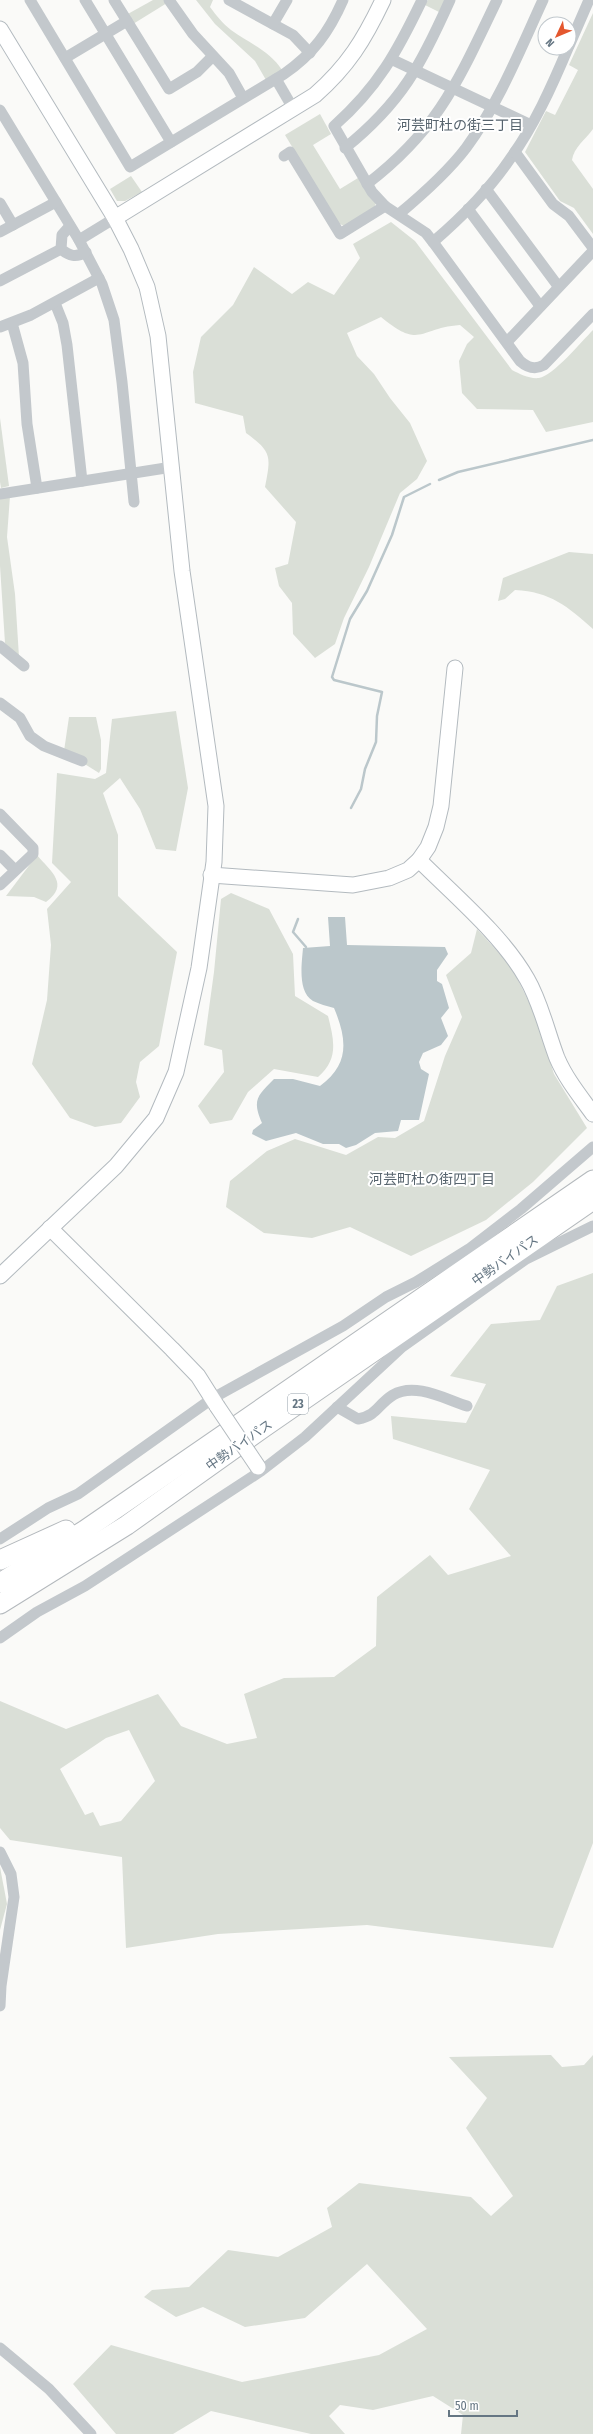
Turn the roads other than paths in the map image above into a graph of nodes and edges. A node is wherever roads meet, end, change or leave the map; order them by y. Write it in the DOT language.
graph roads {
  1 [pos="30,0"];
  2 [pos="85,0"];
  3 [pos="114,0"];
  4 [pos="169,0"];
  5 [pos="229,0"];
  6 [pos="287,0"];
  7 [pos="343,0"];
  8 [pos="383,0"];
  9 [pos="422,0"];
  10 [pos="450,0"];
  11 [pos="497,0"];
  12 [pos="543,0"];
  13 [pos="590,0"];
  14 [pos="127,21"];
  15 [pos="273,24"];
  16 [pos="0,29"];
  17 [pos="577,29"];
  18 [pos="106,34"];
  19 [pos="310,53"];
  20 [pos="565,56"];
  21 [pos="212,57"];
  22 [pos="65,58"];
  23 [pos="393,60"];
  24 [pos="416,72"];
  25 [pos="276,79"];
  26 [pos="453,90"];
  27 [pos="243,98"];
  28 [pos="492,108"];
  29 [pos="0,110"];
  30 [pos="294,110"];
  31 [pos="531,125"];
  32 [pos="171,142"];
  33 [pos="345,148"];
  34 [pos="515,152"];
  35 [pos="284,156"];
  36 [pos="367,184"];
  37 [pos="486,189"];
  38 [pos="56,202"];
  39 [pos="0,203"];
  40 [pos="385,206"];
  41 [pos="468,209"];
  42 [pos="399,214"];
  43 [pos="115,218"];
  44 [pos="13,225"];
  45 [pos="70,226"];
  46 [pos="0,232"];
  47 [pos="79,240"];
  48 [pos="433,242"];
  49 [pos="593,248"];
  50 [pos="61,249"];
  51 [pos="593,251"];
  52 [pos="86,252"];
  53 [pos="99,278"];
  54 [pos="0,281"];
  55 [pos="558,286"];
  56 [pos="55,303"];
  57 [pos="540,306"];
  58 [pos="593,314"];
  59 [pos="12,323"];
  60 [pos="0,327"];
  61 [pos="507,342"];
  62 [pos="172,467"];
  63 [pos="131,473"];
  64 [pos="82,481"];
  65 [pos="37,488"];
  66 [pos="0,494"];
  67 [pos="134,502"];
  68 [pos="0,646"];
  69 [pos="24,666"];
  70 [pos="456,668"];
  71 [pos="0,703"];
  72 [pos="82,761"];
  73 [pos="0,814"];
  74 [pos="0,855"];
  75 [pos="420,860"];
  76 [pos="15,870"];
  77 [pos="211,875"];
  78 [pos="0,885"];
  79 [pos="593,1114"];
  80 [pos="593,1147"];
  81 [pos="593,1180"];
  82 [pos="593,1200"];
  83 [pos="593,1226"];
  84 [pos="50,1228"];
  85 [pos="0,1276"];
  86 [pos="215,1402"];
  87 [pos="467,1406"];
  88 [pos="337,1408"];
  89 [pos="260,1469"];
  90 [pos="121,1505"];
  91 [pos="127,1525"];
  92 [pos="0,1539"];
  93 [pos="0,1560"];
  94 [pos="0,1583"];
  95 [pos="0,1604"];
  96 [pos="0,1616"];
  97 [pos="0,1638"];
  98 [pos="0,1852"];
  99 [pos="0,2006"];
  100 [pos="0,2348"];
  101 [pos="91,2434"];
  1 -- 22 [label="street"];
  2 -- 18 [label="street"];
  3 -- 14 [label="street"];
  4 -- 21 [label="street"];
  5 -- 15 [label="street"];
  6 -- 15 [label="street"];
  7 -- 19 [label="street"];
  8 -- 30 [label="street"];
  9 -- 23 [label="street"];
  10 -- 24 [label="street"];
  11 -- 26 [label="street"];
  12 -- 28 [label="street"];
  13 -- 17 [label="street"];
  14 -- 18 [label="street"];
  14 -- 21 [label="street"];
  15 -- 19 [label="street"];
  16 -- 43 [label="street"];
  18 -- 22 [label="street"];
  18 -- 32 [label="street"];
  19 -- 25 [label="street"];
  20 -- 31 [label="street"];
  21 -- 27 [label="street"];
  22 -- 32 [label="street"];
  23 -- 24 [label="street"];
  23 -- 33 [label="street"];
  24 -- 26 [label="street"];
  24 -- 33 [label="street"];
  25 -- 27 [label="street"];
  25 -- 30 [label="street"];
  26 -- 28 [label="street"];
  26 -- 36 [label="street"];
  27 -- 32 [label="street"];
  28 -- 31 [label="street"];
  28 -- 42 [label="street"];
  29 -- 38 [label="street"];
  30 -- 43 [label="street"];
  31 -- 34 [label="street"];
  33 -- 36 [label="street"];
  34 -- 37 [label="street"];
  34 -- 49 [label="street"];
  35 -- 40 [label="street"];
  36 -- 40 [label="street"];
  37 -- 41 [label="street"];
  37 -- 55 [label="street"];
  38 -- 44 [label="street"];
  38 -- 45 [label="street"];
  39 -- 44 [label="street"];
  40 -- 42 [label="street"];
  41 -- 48 [label="street"];
  41 -- 57 [label="street"];
  42 -- 48 [label="street"];
  43 -- 47 [label="street"];
  43 -- 62 [label="street"];
  44 -- 46 [label="street"];
  45 -- 47 [label="street"];
  45 -- 50 [label="street"];
  47 -- 52 [label="street"];
  48 -- 61 [label="street"];
  50 -- 52 [label="street"];
  50 -- 54 [label="street"];
  51 -- 55 [label="street"];
  52 -- 53 [label="street"];
  53 -- 56 [label="street"];
  53 -- 63 [label="street"];
  55 -- 57 [label="street"];
  56 -- 59 [label="street"];
  56 -- 64 [label="street"];
  57 -- 61 [label="street"];
  58 -- 61 [label="street"];
  59 -- 60 [label="street"];
  59 -- 65 [label="street"];
  62 -- 63 [label="street"];
  62 -- 77 [label="street"];
  63 -- 64 [label="street"];
  63 -- 67 [label="street"];
  64 -- 65 [label="street"];
  65 -- 66 [label="street"];
  68 -- 69 [label="street"];
  70 -- 75 [label="street"];
  71 -- 72 [label="street"];
  73 -- 76 [label="street"];
  74 -- 76 [label="street"];
  75 -- 77 [label="street"];
  75 -- 79 [label="street"];
  76 -- 78 [label="street"];
  77 -- 84 [label="street"];
  80 -- 86 [label="street"];
  81 -- 90 [label="highway, 中勢バイパス / 23"];
  82 -- 91 [label="highway, 中勢バイパス / 23"];
  83 -- 88 [label="street"];
  84 -- 85 [label="street"];
  84 -- 86 [label="street"];
  86 -- 89 [label="street, bridge"];
  86 -- 92 [label="street"];
  87 -- 88 [label="street"];
  88 -- 89 [label="street"];
  89 -- 97 [label="street"];
  90 -- 93 [label="highway"];
  90 -- 94 [label="highway, 中勢バイパス / 23"];
  91 -- 95 [label="highway, 中勢バイパス / 23"];
  91 -- 96 [label="highway"];
  98 -- 99 [label="street"];
  100 -- 101 [label="street"];
}
